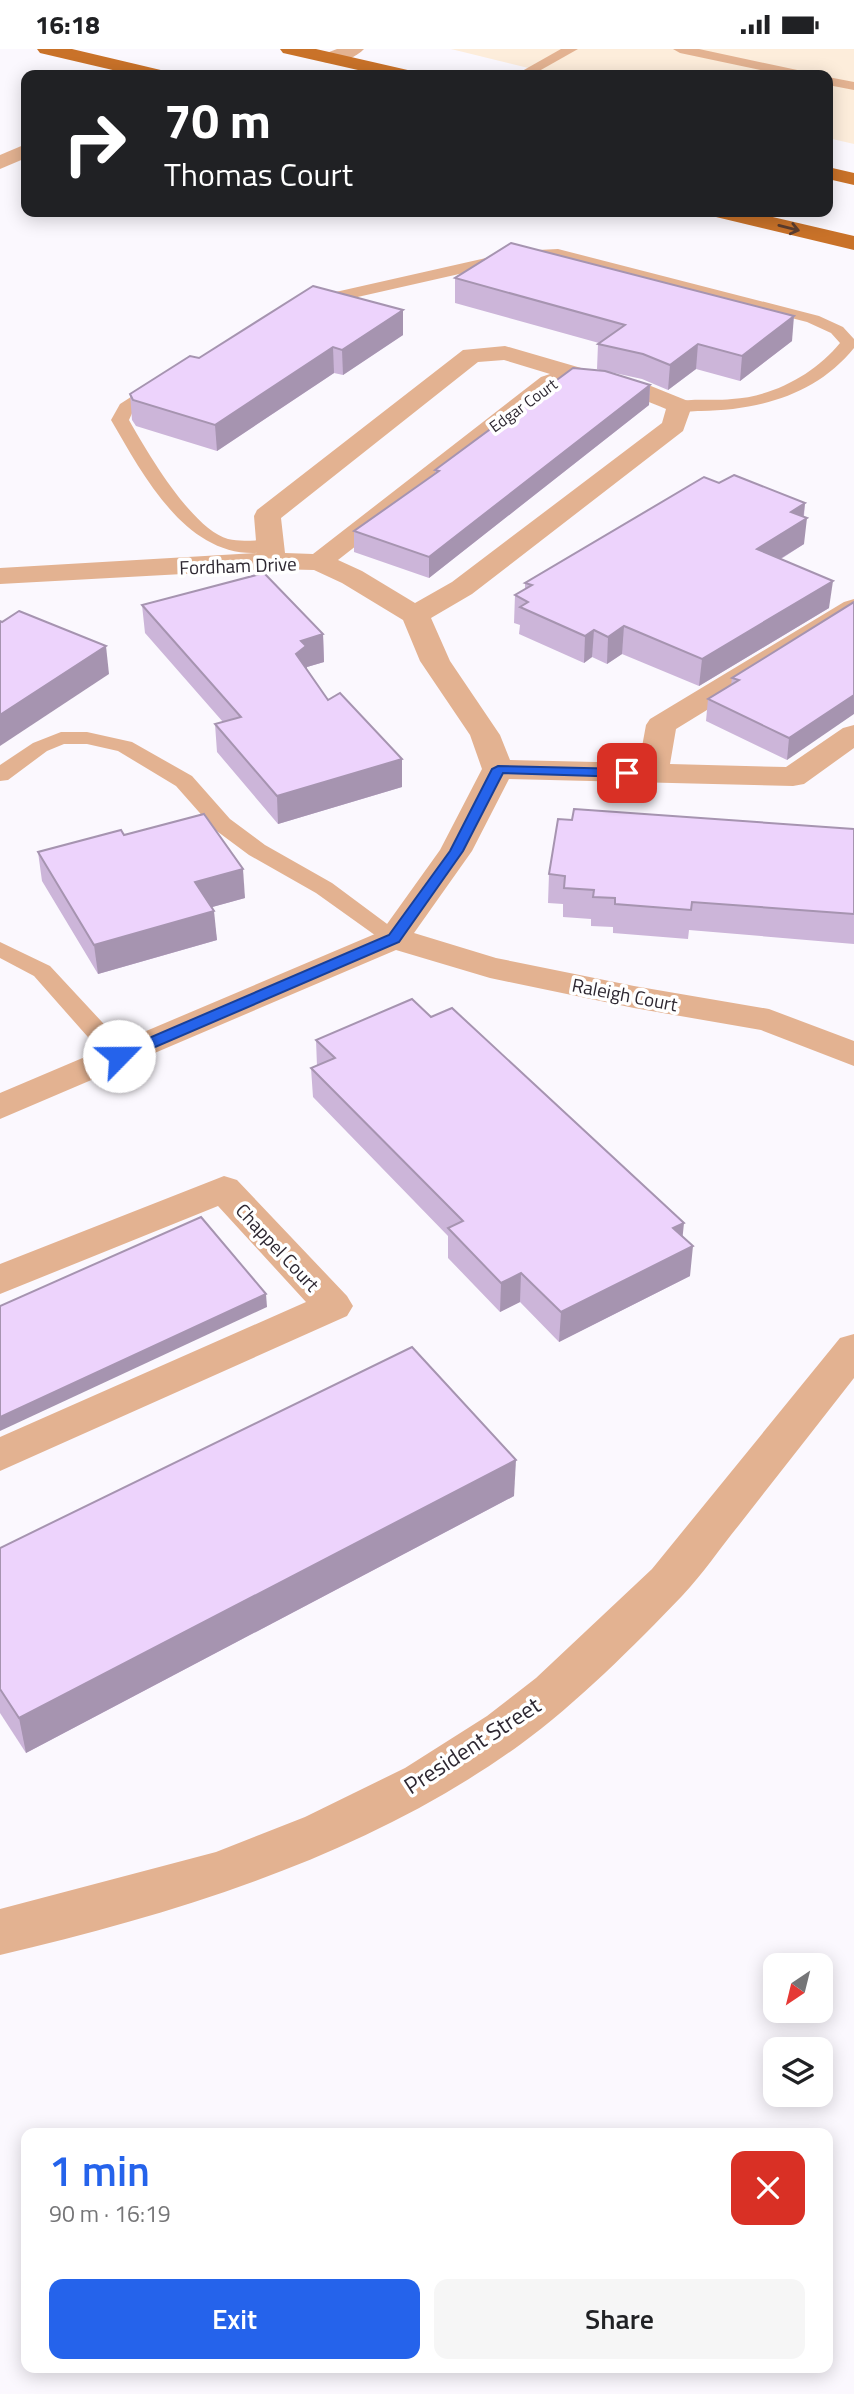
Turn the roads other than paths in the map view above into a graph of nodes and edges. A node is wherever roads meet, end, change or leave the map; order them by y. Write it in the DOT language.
graph roads {
  1 [pos="47,49"];
  2 [pos="290,49"];
  3 [pos="354,49"];
  4 [pos="571,49"];
  5 [pos="680,49"];
  6 [pos="331,58"];
  7 [pos="137,70"];
  8 [pos="383,70"];
  9 [pos="532,70"];
  10 [pos="779,70"];
  11 [pos="833,82"];
  12 [pos="854,86"];
  13 [pos="21,152"];
  14 [pos="0,163"];
  15 [pos="833,174"];
  16 [pos="854,179"];
  17 [pos="745,217"];
  18 [pos="854,243"];
  19 [pos="292,309"];
  20 [pos="579,375"];
  21 [pos="171,377"];
  22 [pos="678,407"];
  23 [pos="271,554"];
  24 [pos="319,562"];
  25 [pos="0,576"];
  26 [pos="854,608"];
  27 [pos="415,615"];
  28 [pos="854,734"];
  29 [pos="498,769"];
  30 [pos="653,774"];
  31 [pos="0,775"];
  32 [pos="394,939"];
  33 [pos="0,949"];
  34 [pos="854,1054"];
  35 [pos="119,1056"];
  36 [pos="0,1107"];
  37 [pos="0,1280"];
  38 [pos="854,1349"];
  39 [pos="0,1455"];
  40 [pos="0,1931"];
  1 -- 7 [label="main road"];
  2 -- 6 [label="main road"];
  3 -- 6 [label="street"];
  4 -- 9 [label="lane"];
  5 -- 10 [label="lane"];
  6 -- 8 [label="main road"];
  11 -- 12 [label="lane"];
  13 -- 14 [label="street"];
  15 -- 16 [label="main road"];
  17 -- 18 [label="main road, one-way"];
  19 -- 22 [label="lane"];
  20 -- 22 [label="street, Edgar Court"];
  20 -- 23 [label="street"];
  20 -- 24 [label="street, Edgar Court"];
  21 -- 23 [label="lane"];
  22 -- 27 [label="street"];
  23 -- 24 [label="street, Fordham Drive"];
  23 -- 25 [label="street, Fordham Drive"];
  24 -- 27 [label="street, Fordham Drive"];
  26 -- 30 [label="street"];
  27 -- 29 [label="street"];
  28 -- 30 [label="street"];
  29 -- 30 [label="street"];
  29 -- 32 [label="street"];
  31 -- 32 [label="lane"];
  32 -- 34 [label="street, Raleigh Court"];
  32 -- 35 [label="street"];
  33 -- 35 [label="lane"];
  35 -- 36 [label="street"];
  37 -- 39 [label="street, Chappel Court"];
  38 -- 40 [label="street, President Street"];
}
